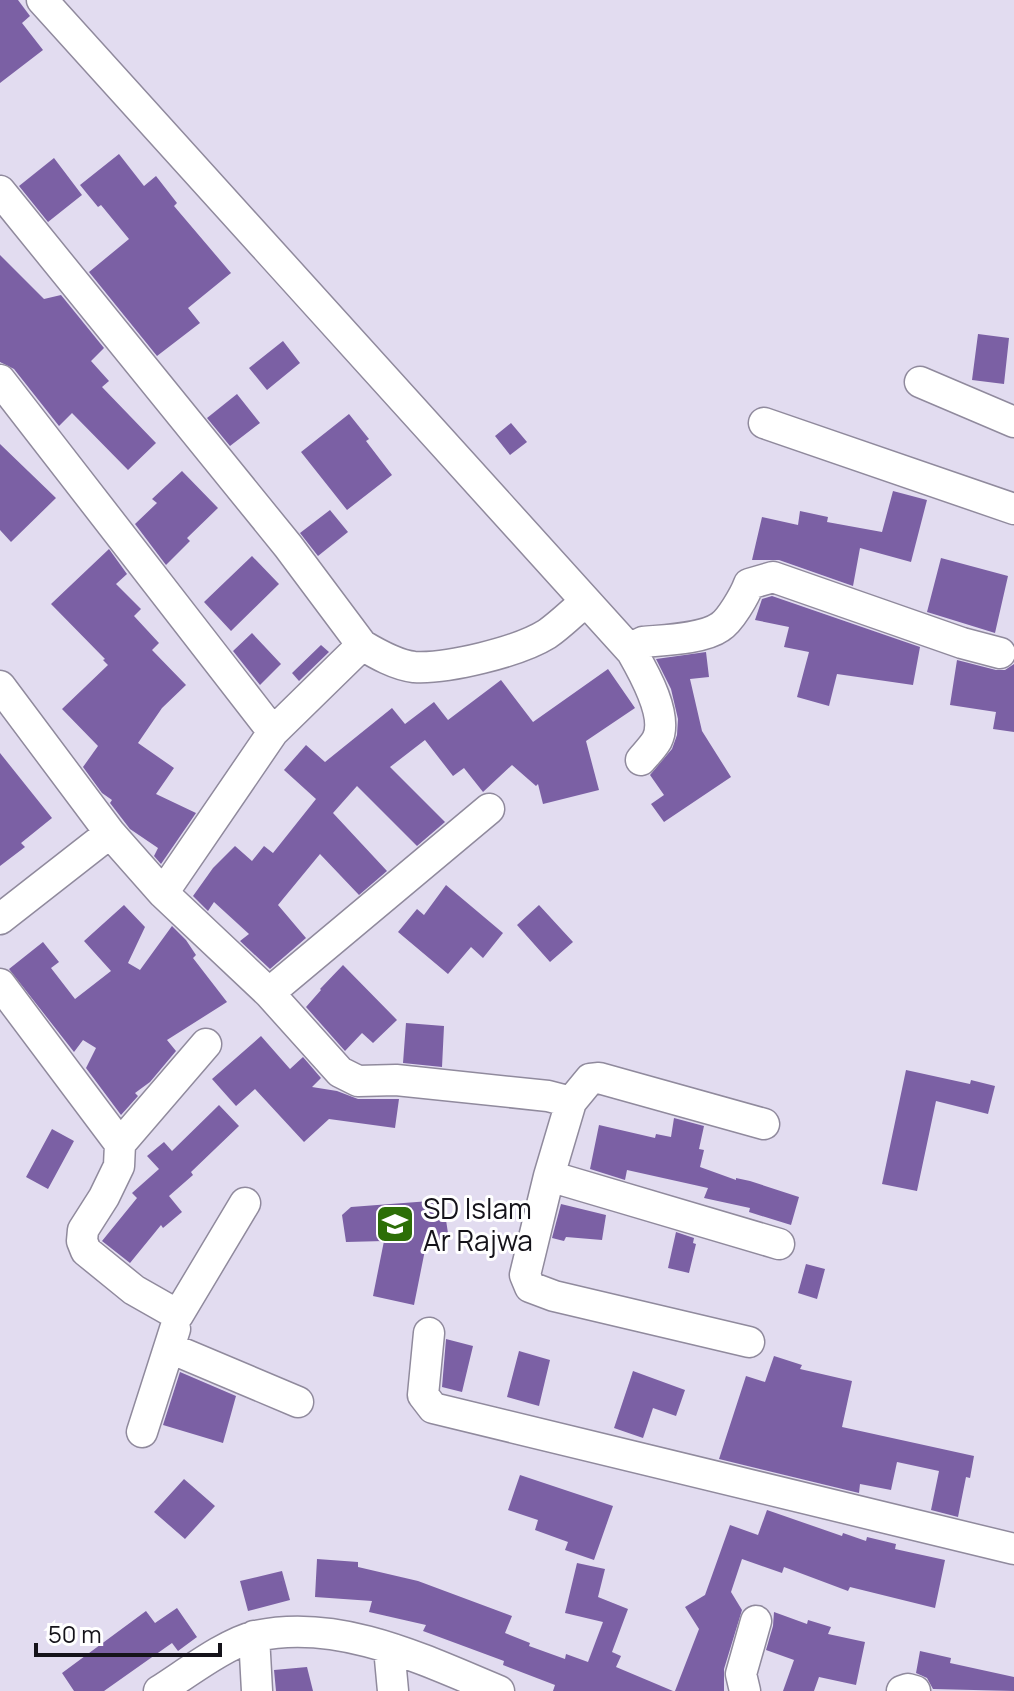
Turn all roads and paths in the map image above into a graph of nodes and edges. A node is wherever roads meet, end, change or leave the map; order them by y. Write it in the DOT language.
graph roads {
  1 [pos="42,0"];
  2 [pos="0,191"];
  3 [pos="0,380"];
  4 [pos="920,382"];
  5 [pos="1014,422"];
  6 [pos="764,423"];
  7 [pos="1014,509"];
  8 [pos="585,602"];
  9 [pos="362,645"];
  10 [pos="632,652"];
  11 [pos="1000,653"];
  12 [pos="0,686"];
  13 [pos="273,732"];
  14 [pos="641,760"];
  15 [pos="489,809"];
  16 [pos="110,833"];
  17 [pos="163,893"];
  18 [pos="0,919"];
  19 [pos="0,984"];
  20 [pos="269,993"];
  21 [pos="206,1044"];
  22 [pos="571,1102"];
  23 [pos="764,1124"];
  24 [pos="120,1144"];
  25 [pos="549,1176"];
  26 [pos="245,1203"];
  27 [pos="779,1244"];
  28 [pos="178,1315"];
  29 [pos="429,1333"];
  30 [pos="749,1342"];
  31 [pos="170,1348"];
  32 [pos="298,1402"];
  33 [pos="142,1432"];
  34 [pos="1014,1549"];
  35 [pos="756,1621"];
  36 [pos="254,1636"];
  37 [pos="389,1648"];
  38 [pos="159,1691"];
  39 [pos="257,1691"];
  40 [pos="393,1691"];
  41 [pos="499,1691"];
  42 [pos="745,1691"];
  43 [pos="902,1691"];
  44 [pos="915,1691"];
  1 -- 8 [label="street"];
  2 -- 9 [label="street"];
  3 -- 13 [label="street"];
  4 -- 5 [label="street"];
  6 -- 7 [label="street"];
  8 -- 9 [label="street"];
  8 -- 10 [label="street"];
  9 -- 13 [label="street"];
  10 -- 11 [label="street"];
  10 -- 14 [label="street"];
  12 -- 16 [label="street"];
  13 -- 17 [label="street"];
  15 -- 20 [label="street"];
  16 -- 17 [label="street"];
  16 -- 18 [label="street"];
  17 -- 20 [label="street"];
  19 -- 24 [label="street"];
  20 -- 22 [label="street"];
  21 -- 24 [label="street"];
  22 -- 23 [label="street"];
  22 -- 25 [label="street"];
  24 -- 28 [label="street"];
  25 -- 27 [label="street"];
  25 -- 30 [label="street"];
  26 -- 28 [label="street"];
  28 -- 31 [label="street"];
  29 -- 34 [label="street"];
  31 -- 32 [label="street"];
  31 -- 33 [label="street"];
  35 -- 42 [label="street"];
  36 -- 37 [label="street"];
  36 -- 38 [label="street"];
  36 -- 39 [label="street"];
  37 -- 40 [label="street"];
  37 -- 41 [label="street"];
  43 -- 44 [label="street"];
}
